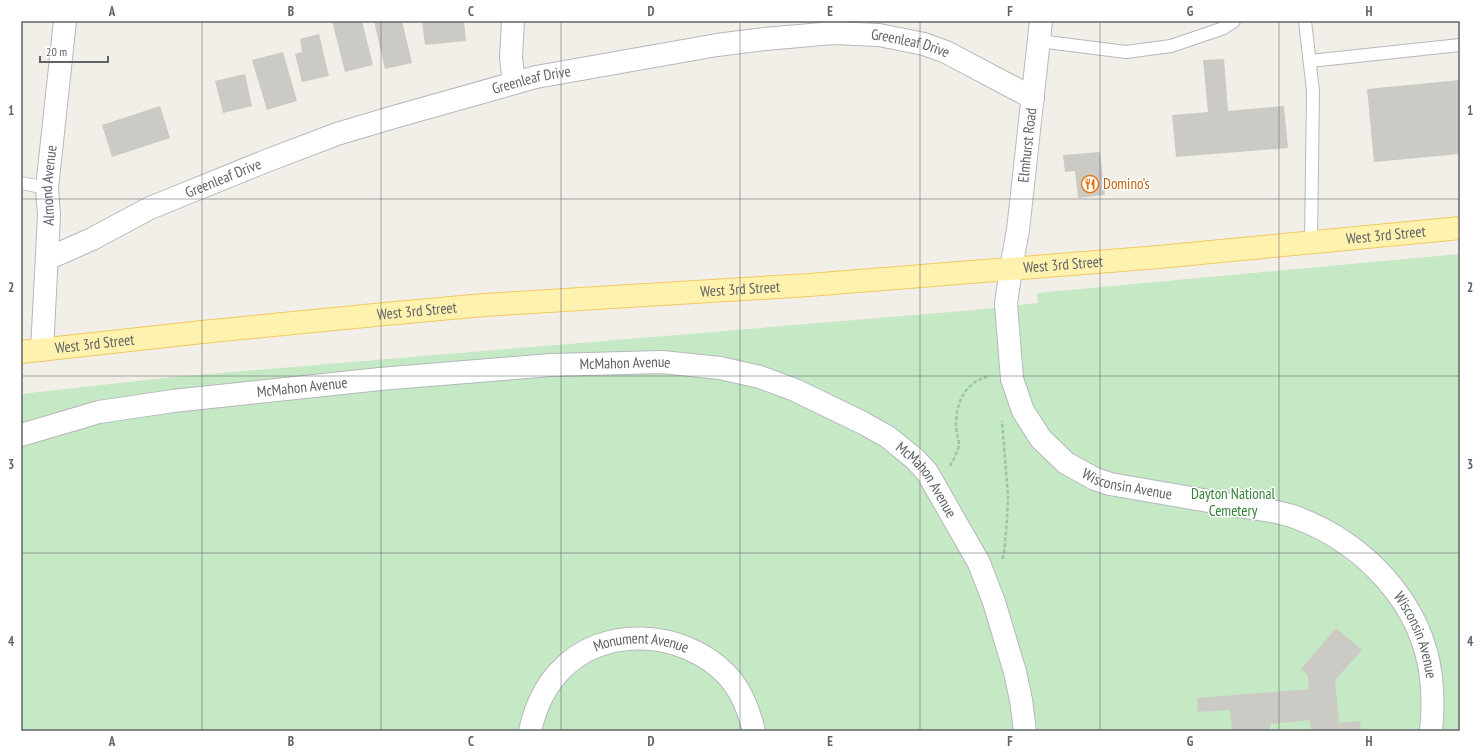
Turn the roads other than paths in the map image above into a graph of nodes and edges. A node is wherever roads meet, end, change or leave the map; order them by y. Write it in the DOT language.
graph roads {
  1 [pos="65,21"];
  2 [pos="513,21"];
  3 [pos="1234,21"];
  4 [pos="1305,21"];
  5 [pos="1040,31"];
  6 [pos="1460,45"];
  7 [pos="1310,61"];
  8 [pos="514,83"];
  9 [pos="1033,98"];
  10 [pos="21,183"];
  11 [pos="47,188"];
  12 [pos="1460,228"];
  13 [pos="1311,242"];
  14 [pos="46,259"];
  15 [pos="1010,268"];
  16 [pos="31,351"];
  17 [pos="21,434"];
  18 [pos="530,731"];
  19 [pos="754,731"];
  20 [pos="1025,731"];
  21 [pos="1431,731"];
  1 -- 11 [label="street, Almond Avenue"];
  2 -- 8 [label="street"];
  3 -- 5 [label="lane"];
  4 -- 7 [label="lane"];
  5 -- 9 [label="street, Elmhurst Road"];
  6 -- 7 [label="lane"];
  7 -- 13 [label="lane"];
  8 -- 9 [label="street, Greenleaf Drive"];
  8 -- 14 [label="street, Greenleaf Drive"];
  9 -- 15 [label="street, Elmhurst Road"];
  10 -- 11 [label="lane"];
  11 -- 14 [label="street, Almond Avenue"];
  12 -- 13 [label="main road, West 3rd Street"];
  13 -- 15 [label="main road, West 3rd Street"];
  14 -- 16 [label="street, Almond Avenue"];
  15 -- 16 [label="main road, West 3rd Street"];
  15 -- 21 [label="street, Wisconsin Avenue"];
  17 -- 20 [label="street, McMahon Avenue"];
  18 -- 19 [label="street, Monument Avenue"];
}
